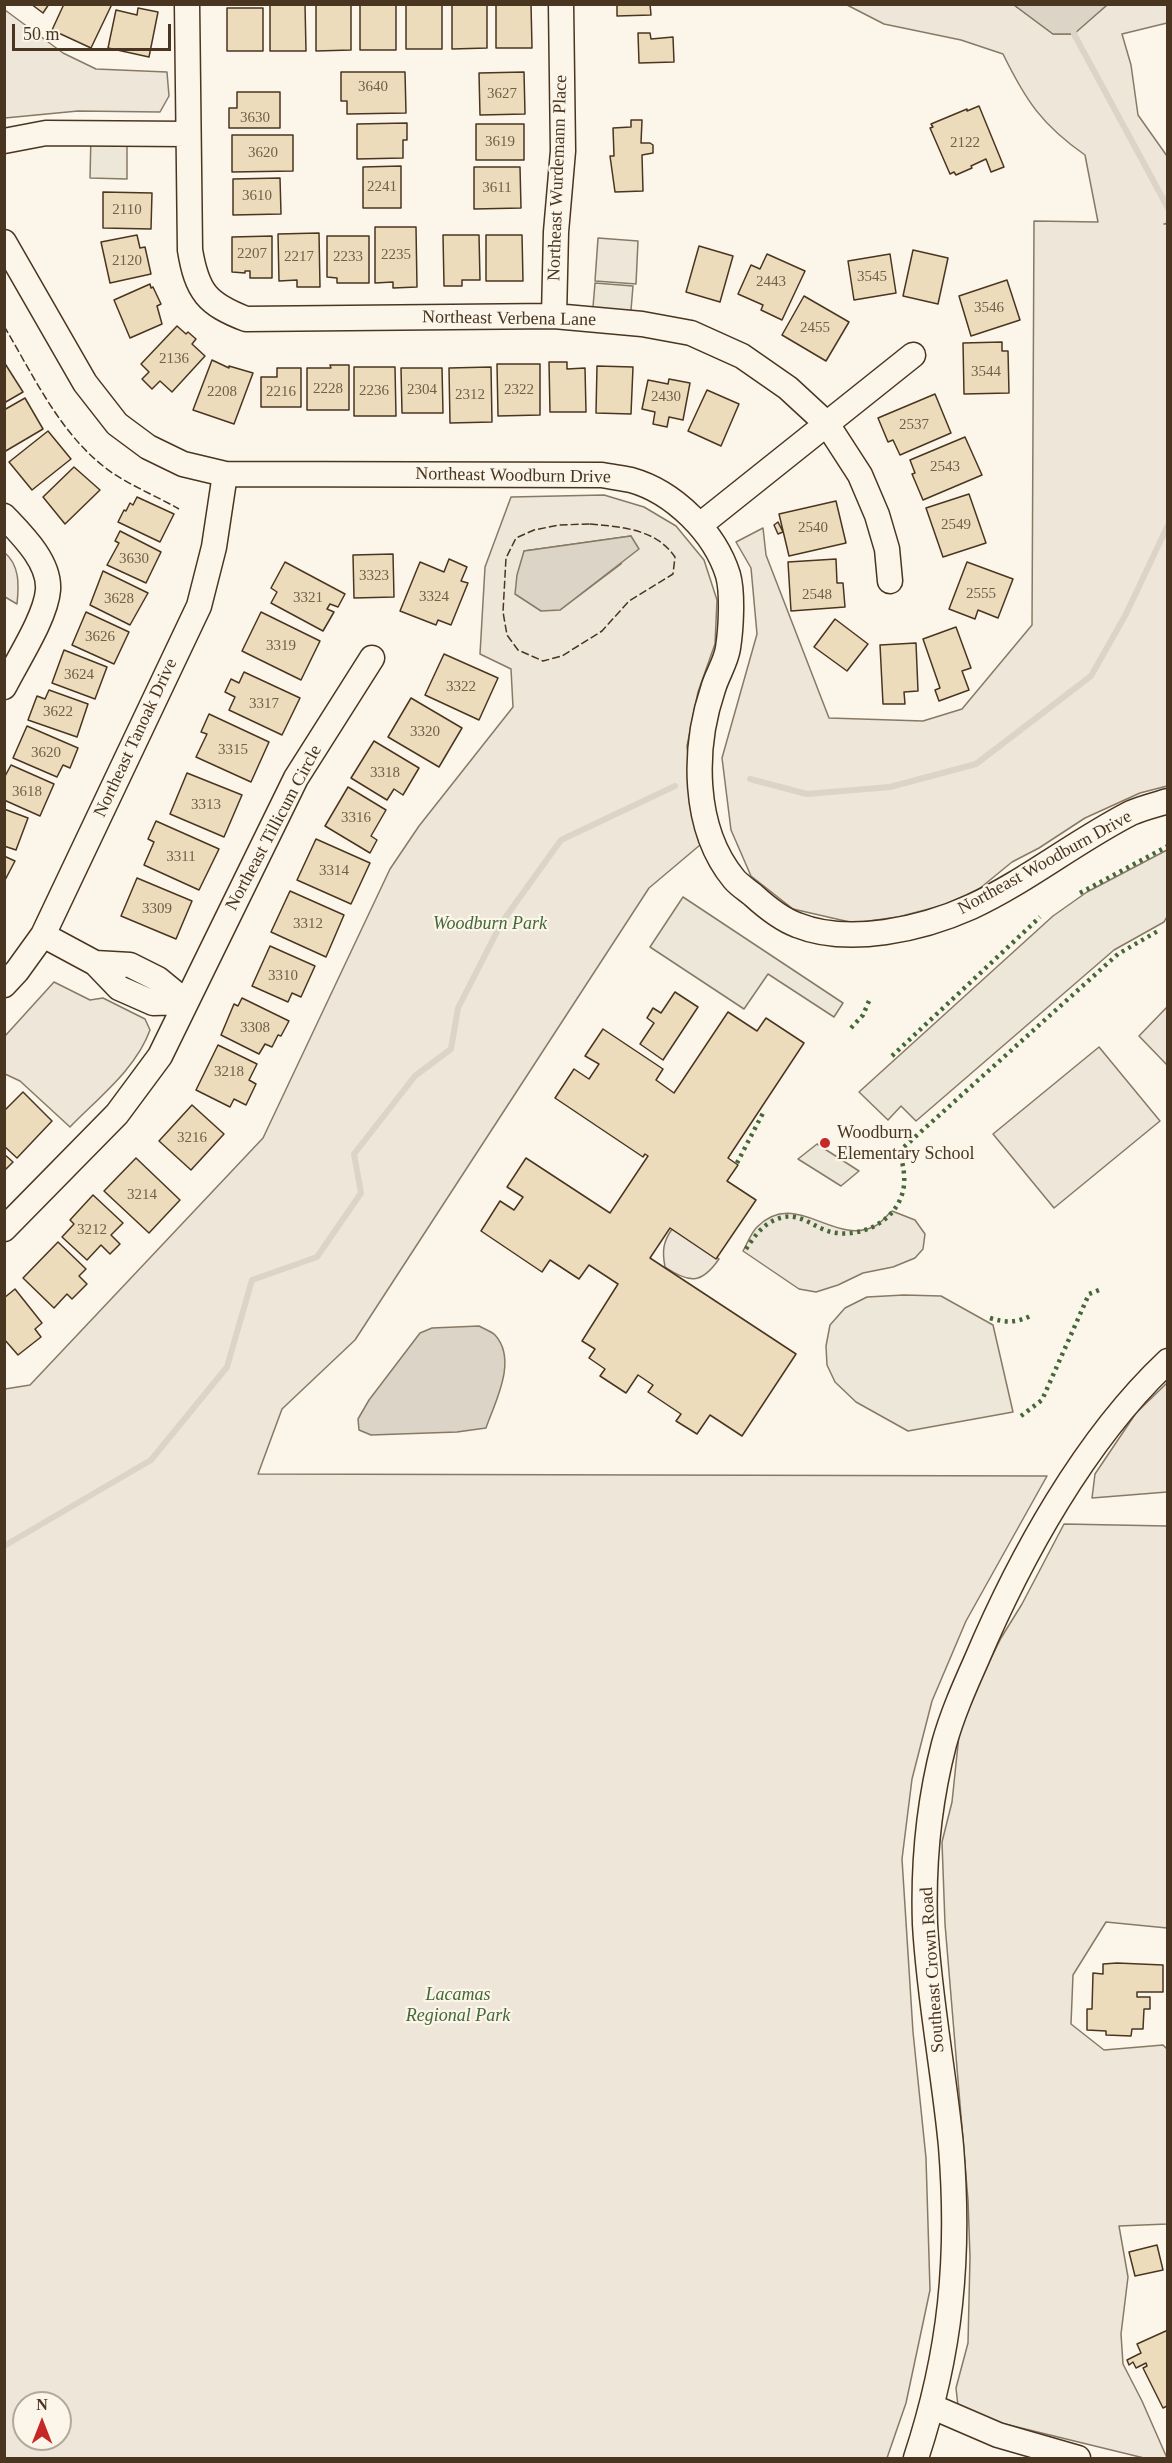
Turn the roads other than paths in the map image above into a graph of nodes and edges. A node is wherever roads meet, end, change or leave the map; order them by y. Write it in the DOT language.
graph roads {
  1 [pos="187,4"];
  2 [pos="561,4"];
  3 [pos="188,135"];
  4 [pos="4,141"];
  5 [pos="4,242"];
  6 [pos="554,316"];
  7 [pos="913,355"];
  8 [pos="827,424"];
  9 [pos="225,474"];
  10 [pos="4,516"];
  11 [pos="700,525"];
  12 [pos="890,581"];
  13 [pos="372,658"];
  14 [pos="4,687"];
  15 [pos="1167,801"];
  16 [pos="43,935"];
  17 [pos="4,985"];
  18 [pos="186,1002"];
  19 [pos="4,1229"];
  20 [pos="1167,1361"];
  21 [pos="933,2407"];
  22 [pos="916,2458"];
  23 [pos="1077,2458"];
  1 -- 3 [label="street, Northeast Verbena Lane"];
  2 -- 6 [label="street, Northeast Wurdemann Place"];
  3 -- 4 [label="street"];
  3 -- 6 [label="street, Northeast Verbena Lane"];
  5 -- 9 [label="street, Northeast Woodburn Drive"];
  6 -- 8 [label="street, Northeast Verbena Lane"];
  7 -- 8 [label="street"];
  8 -- 11 [label="street"];
  8 -- 12 [label="street, Northeast Verbena Lane"];
  9 -- 11 [label="street, Northeast Woodburn Drive"];
  9 -- 16 [label="street, Northeast Tanoak Drive"];
  10 -- 14 [label="street"];
  11 -- 15 [label="street, Northeast Woodburn Drive"];
  13 -- 18 [label="street, Northeast Tillicum Circle"];
  16 -- 17 [label="street, Northeast Tanoak Drive"];
  16 -- 18 [label="street"];
  18 -- 19 [label="street, Northeast Tillicum Circle"];
  20 -- 21 [label="street, Southeast Crown Road"];
  21 -- 22 [label="street, Southeast Crown Road"];
  21 -- 23 [label="street"];
}
